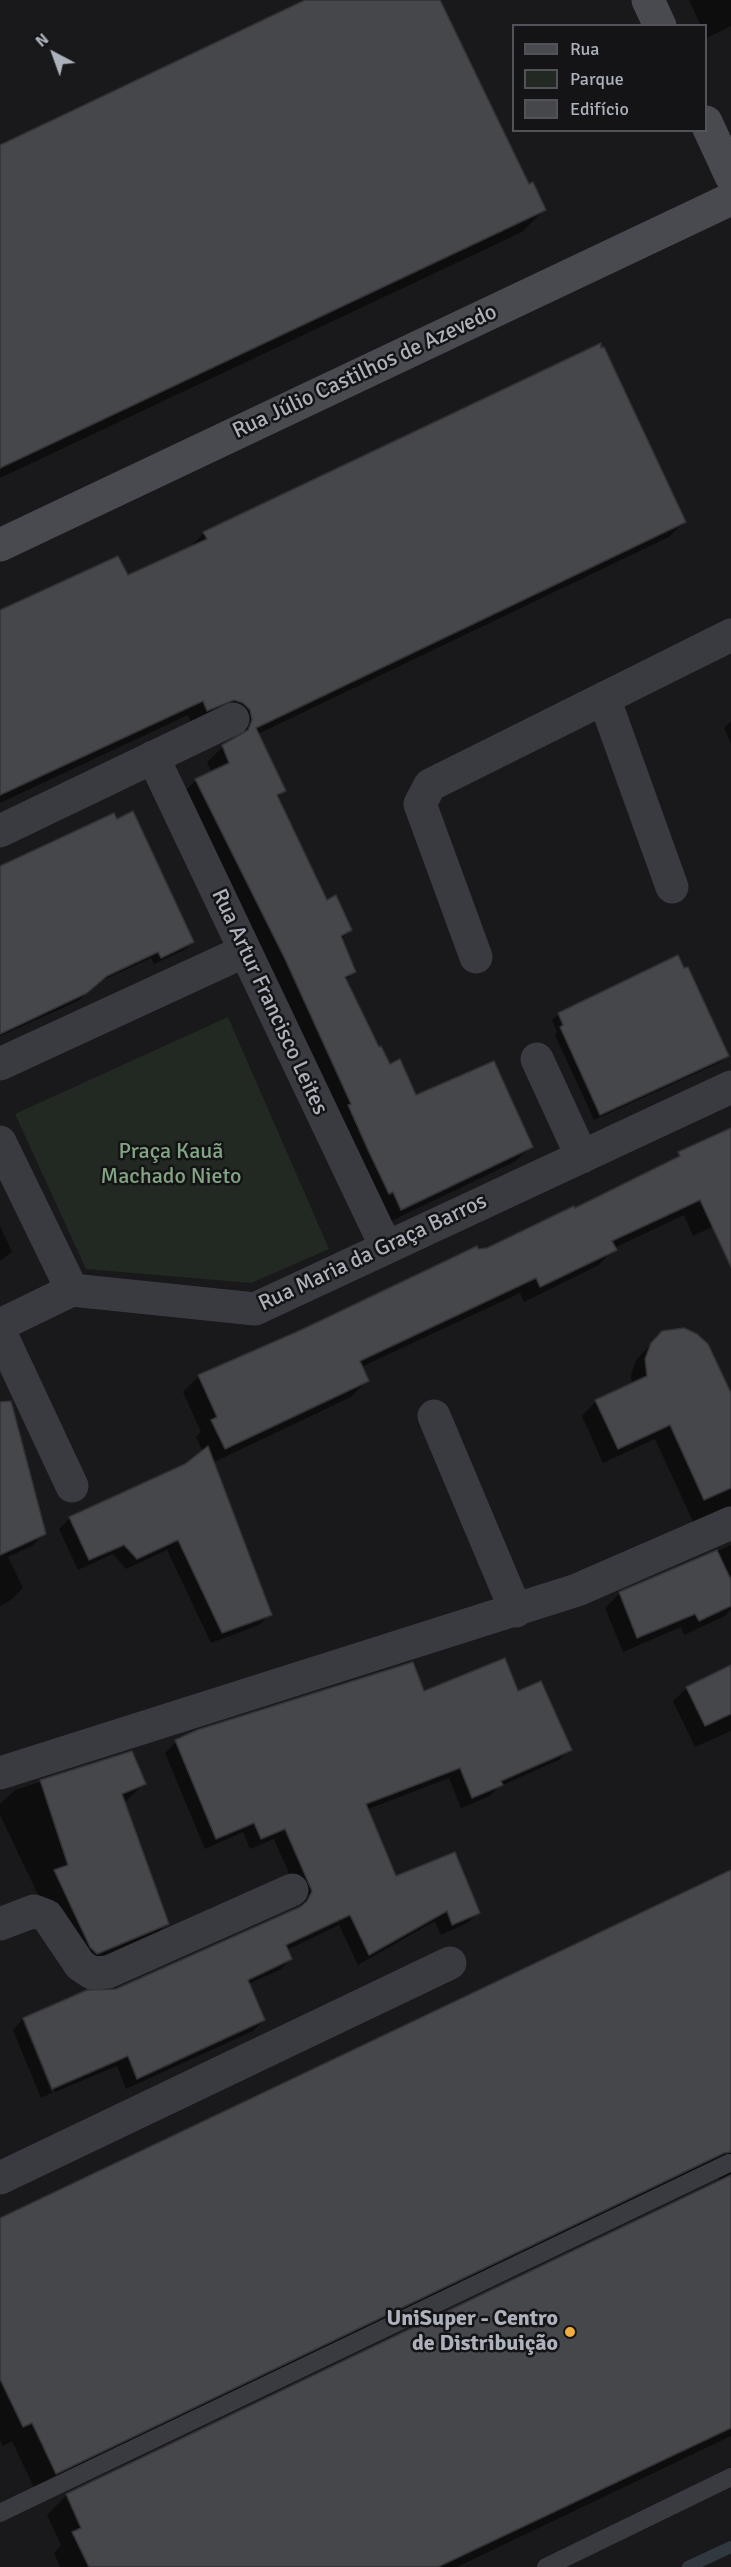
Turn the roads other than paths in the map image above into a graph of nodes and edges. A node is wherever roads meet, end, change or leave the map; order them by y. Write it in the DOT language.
graph roads {
  1 [pos="648,0"];
  2 [pos="659,24"];
  3 [pos="707,126"];
  4 [pos="731,176"];
  5 [pos="731,199"];
  6 [pos="0,545"];
  7 [pos="731,635"];
  8 [pos="604,698"];
  9 [pos="233,719"];
  10 [pos="153,757"];
  11 [pos="0,831"];
  12 [pos="672,887"];
  13 [pos="245,951"];
  14 [pos="476,957"];
  15 [pos="537,1059"];
  16 [pos="0,1064"];
  17 [pos="731,1087"];
  18 [pos="0,1142"];
  19 [pos="582,1156"];
  20 [pos="386,1247"];
  21 [pos="72,1290"];
  22 [pos="0,1325"];
  23 [pos="0,1332"];
  24 [pos="434,1416"];
  25 [pos="72,1486"];
  26 [pos="731,1523"];
  27 [pos="516,1611"];
  28 [pos="0,1773"];
  29 [pos="292,1890"];
  30 [pos="0,1924"];
  31 [pos="450,1963"];
  32 [pos="729,2163"];
  33 [pos="0,2178"];
  34 [pos="731,2477"];
  35 [pos="0,2513"];
  36 [pos="546,2567"];
  1 -- 2 [label="street"];
  3 -- 4 [label="street"];
  5 -- 6 [label="street, Rua Júlio Castilhos de Azevedo"];
  7 -- 8 [label="street"];
  8 -- 12 [label="street"];
  8 -- 14 [label="street"];
  9 -- 10 [label="street"];
  10 -- 11 [label="street"];
  10 -- 13 [label="street, Rua Artur Francisco Leites"];
  13 -- 16 [label="street"];
  13 -- 20 [label="street, Rua Artur Francisco Leites"];
  15 -- 19 [label="street"];
  17 -- 19 [label="street, Rua Maria da Graça Barros"];
  18 -- 21 [label="street"];
  19 -- 20 [label="street, Rua Maria da Graça Barros"];
  20 -- 21 [label="street, Rua Maria da Graça Barros"];
  21 -- 22 [label="street"];
  23 -- 25 [label="street"];
  24 -- 27 [label="street"];
  26 -- 27 [label="street"];
  27 -- 28 [label="street"];
  29 -- 30 [label="street"];
  31 -- 33 [label="street"];
  32 -- 35 [label="lane"];
  34 -- 36 [label="lane"];
}
